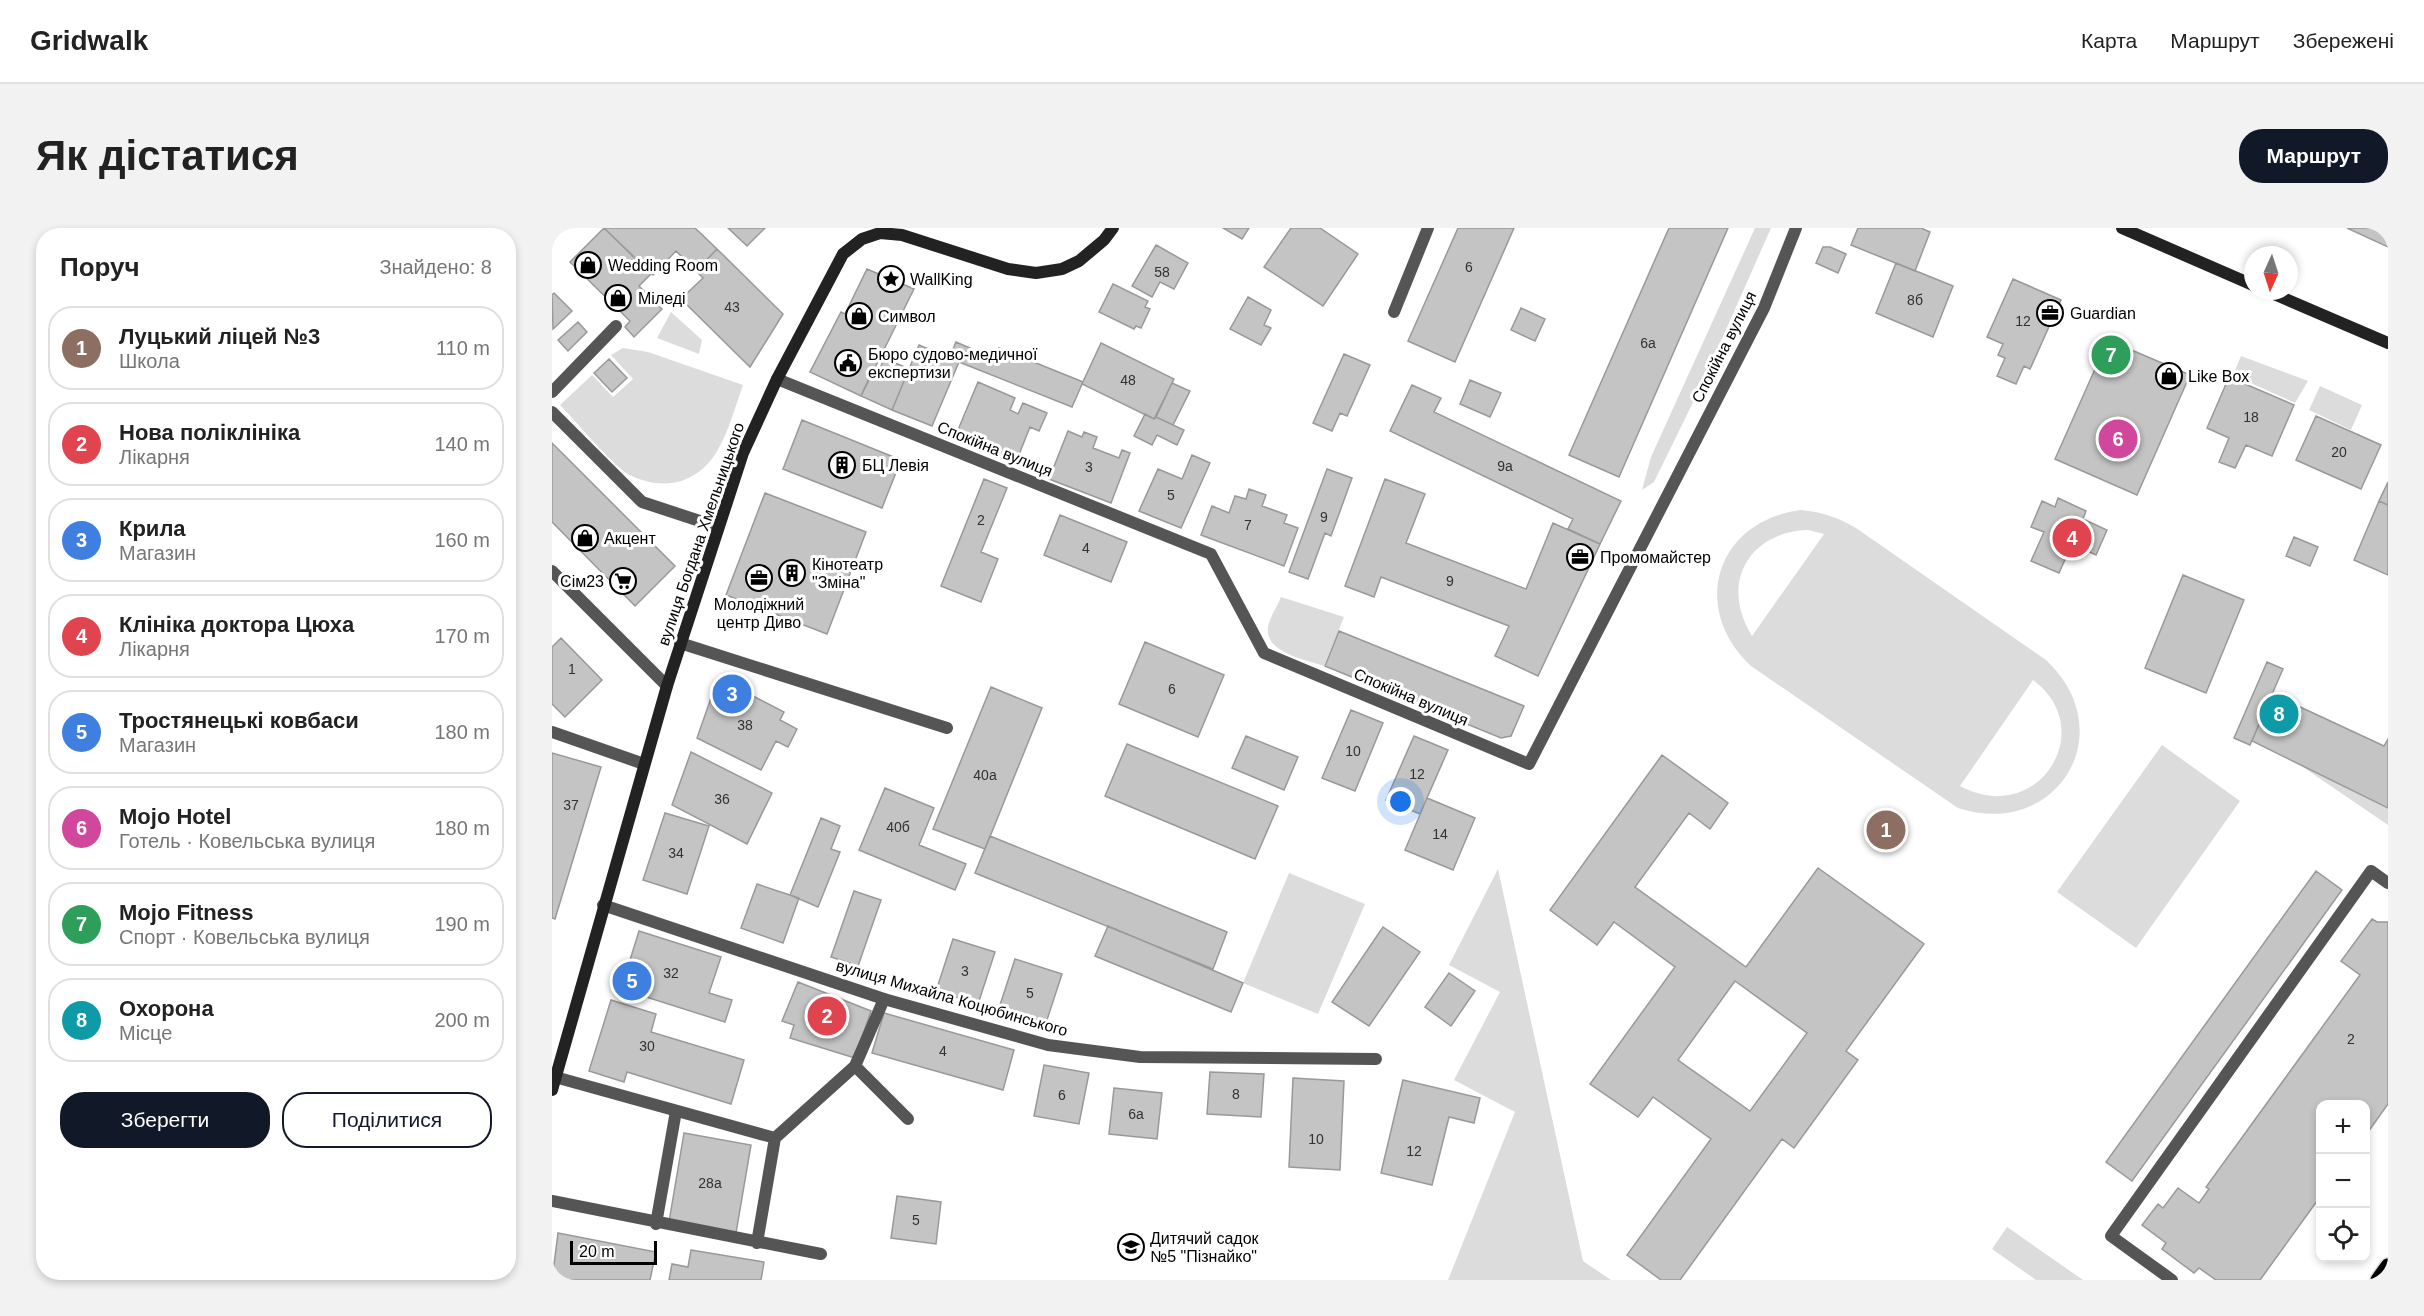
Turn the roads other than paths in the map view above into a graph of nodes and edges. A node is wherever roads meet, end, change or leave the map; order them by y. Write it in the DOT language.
graph roads {
  1 [pos="1113,228"];
  2 [pos="1428,228"];
  3 [pos="1796,228"];
  4 [pos="2122,228"];
  5 [pos="2244,281"];
  6 [pos="2288,300"];
  7 [pos="1394,312"];
  8 [pos="616,326"];
  9 [pos="2388,343"];
  10 [pos="777,379"];
  11 [pos="552,392"];
  12 [pos="552,412"];
  13 [pos="718,527"];
  14 [pos="552,571"];
  15 [pos="680,643"];
  16 [pos="667,686"];
  17 [pos="947,728"];
  18 [pos="552,732"];
  19 [pos="644,764"];
  20 [pos="2388,883"];
  21 [pos="603,905"];
  22 [pos="884,999"];
  23 [pos="1376,1059"];
  24 [pos="855,1066"];
  25 [pos="555,1077"];
  26 [pos="552,1090"];
  27 [pos="676,1111"];
  28 [pos="908,1119"];
  29 [pos="776,1138"];
  30 [pos="552,1201"];
  31 [pos="656,1224"];
  32 [pos="757,1243"];
  33 [pos="821,1254"];
  34 [pos="2388,1266"];
  35 [pos="2172,1280"];
  36 [pos="2378,1280"];
  1 -- 10 [label="main road, вулиця Богдана Хмельницького"];
  2 -- 7 [label="street"];
  3 -- 10 [label="street, Спокійна вулиця"];
  4 -- 5 [label="main road"];
  6 -- 9 [label="main road"];
  8 -- 11 [label="street"];
  10 -- 13 [label="main road, вулиця Богдана Хмельницького"];
  12 -- 13 [label="street"];
  13 -- 15 [label="main road, вулиця Богдана Хмельницького"];
  14 -- 16 [label="street"];
  15 -- 16 [label="main road, вулиця Богдана Хмельницького"];
  15 -- 17 [label="street"];
  16 -- 19 [label="main road, вулиця Богдана Хмельницького"];
  18 -- 19 [label="street"];
  19 -- 21 [label="main road, вулиця Богдана Хмельницького"];
  20 -- 35 [label="street"];
  21 -- 22 [label="street, вулиця Михайла Коцюбинського"];
  21 -- 25 [label="main road, вулиця Богдана Хмельницького"];
  22 -- 23 [label="street, вулиця Михайла Коцюбинського"];
  22 -- 24 [label="street"];
  24 -- 28 [label="street"];
  24 -- 29 [label="street"];
  25 -- 26 [label="main road, вулиця Богдана Хмельницького"];
  25 -- 27 [label="street"];
  27 -- 29 [label="street"];
  27 -- 31 [label="street"];
  29 -- 32 [label="street"];
  30 -- 31 [label="street"];
  31 -- 32 [label="street"];
  32 -- 33 [label="street"];
  34 -- 36 [label="main road"];
}
